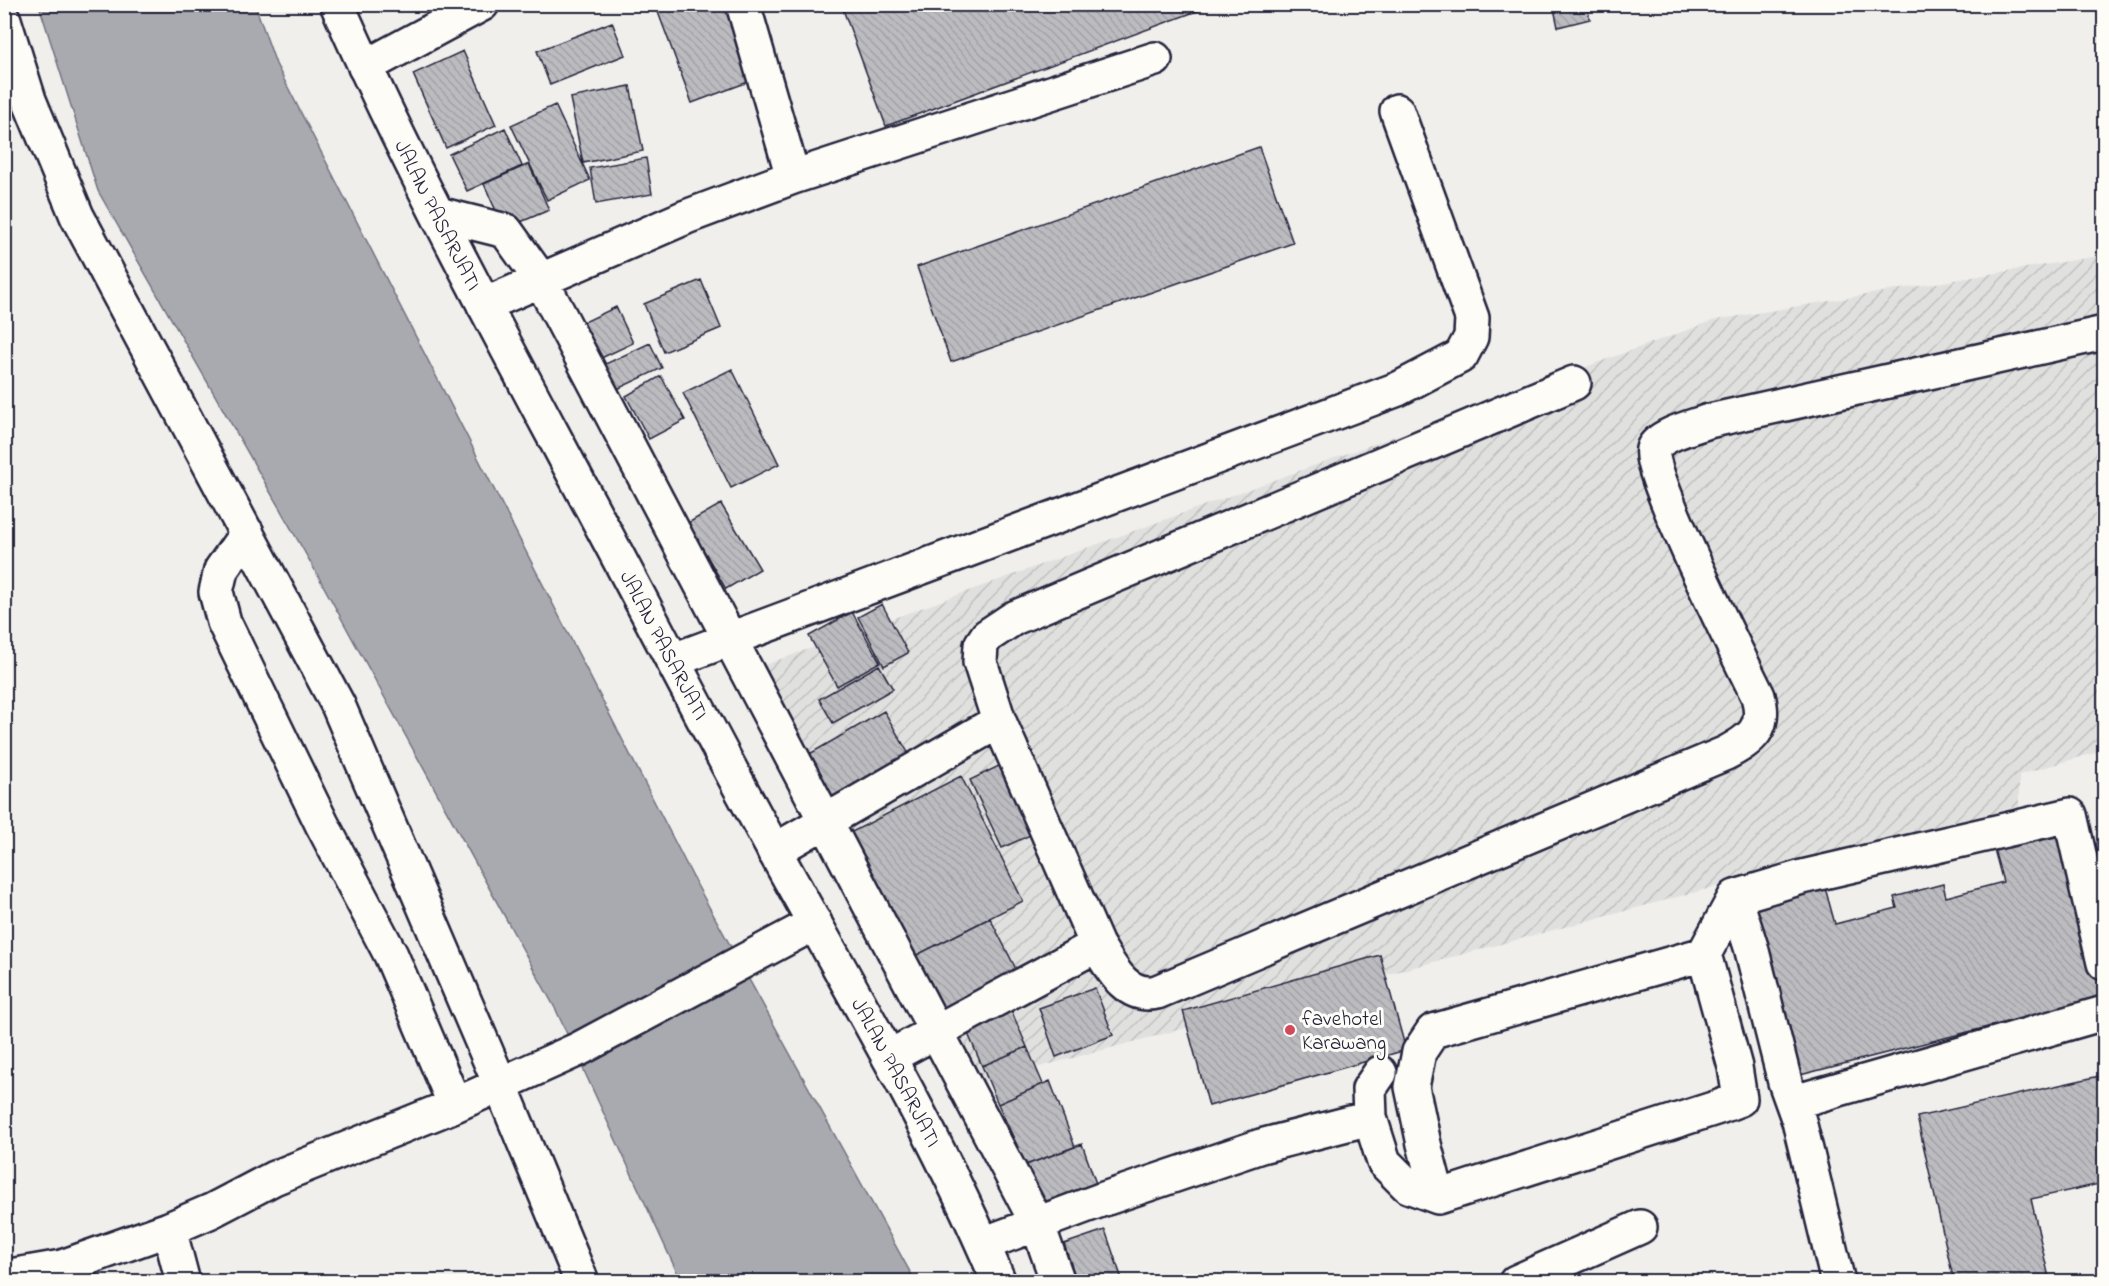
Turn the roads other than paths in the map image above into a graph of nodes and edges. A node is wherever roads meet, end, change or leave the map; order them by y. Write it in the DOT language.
graph roads {
  1 [pos="337,4"];
  2 [pos="482,4"];
  3 [pos="743,4"];
  4 [pos="6,33"];
  5 [pos="1155,59"];
  6 [pos="364,67"];
  7 [pos="1397,111"];
  8 [pos="793,177"];
  9 [pos="438,214"];
  10 [pos="541,280"];
  11 [pos="484,305"];
  12 [pos="2104,333"];
  13 [pos="1574,383"];
  14 [pos="247,533"];
  15 [pos="730,639"];
  16 [pos="674,660"];
  17 [pos="999,721"];
  18 [pos="827,820"];
  19 [pos="774,850"];
  20 [pos="1735,897"];
  21 [pos="815,923"];
  22 [pos="1098,945"];
  23 [pos="1704,954"];
  24 [pos="2104,963"];
  25 [pos="2104,1012"];
  26 [pos="937,1031"];
  27 [pos="889,1057"];
  28 [pos="1380,1073"];
  29 [pos="500,1084"];
  30 [pos="1789,1092"];
  31 [pos="1740,1099"];
  32 [pos="455,1105"];
  33 [pos="1370,1119"];
  34 [pos="1438,1197"];
  35 [pos="1037,1223"];
  36 [pos="1640,1227"];
  37 [pos="169,1229"];
  38 [pos="983,1244"];
  39 [pos="4,1277"];
  40 [pos="183,1281"];
  41 [pos="582,1281"];
  42 [pos="999,1281"];
  43 [pos="1058,1281"];
  44 [pos="1516,1281"];
  45 [pos="1838,1281"];
  1 -- 6 [label="street, JALAN PASARJATI"];
  2 -- 6 [label="street"];
  3 -- 8 [label="street"];
  4 -- 14 [label="street"];
  5 -- 8 [label="street"];
  6 -- 9 [label="street, JALAN PASARJATI"];
  7 -- 15 [label="street"];
  8 -- 10 [label="street"];
  9 -- 10 [label="street"];
  9 -- 11 [label="street, JALAN PASARJATI"];
  10 -- 11 [label="street"];
  10 -- 15 [label="street"];
  11 -- 16 [label="street, JALAN PASARJATI"];
  12 -- 22 [label="street"];
  13 -- 17 [label="street"];
  14 -- 29 [label="street"];
  14 -- 32 [label="street"];
  15 -- 16 [label="street"];
  15 -- 18 [label="street"];
  16 -- 19 [label="street, JALAN PASARJATI"];
  17 -- 18 [label="street"];
  17 -- 22 [label="street"];
  18 -- 19 [label="street"];
  18 -- 26 [label="street"];
  19 -- 21 [label="street, JALAN PASARJATI"];
  20 -- 23 [label="street"];
  20 -- 24 [label="street"];
  20 -- 30 [label="street"];
  21 -- 27 [label="street, JALAN PASARJATI"];
  21 -- 29 [label="street"];
  22 -- 26 [label="street"];
  23 -- 31 [label="street"];
  23 -- 34 [label="street"];
  25 -- 30 [label="street"];
  26 -- 27 [label="street"];
  26 -- 35 [label="street"];
  27 -- 38 [label="street, JALAN PASARJATI"];
  28 -- 33 [label="street"];
  29 -- 32 [label="street"];
  29 -- 41 [label="street"];
  30 -- 31 [label="street"];
  30 -- 45 [label="street"];
  31 -- 34 [label="street"];
  32 -- 37 [label="street"];
  33 -- 34 [label="street"];
  33 -- 35 [label="street"];
  35 -- 38 [label="street"];
  35 -- 43 [label="street"];
  36 -- 44 [label="street"];
  37 -- 39 [label="street"];
  37 -- 40 [label="street"];
  38 -- 42 [label="street, JALAN PASARJATI"];
}
